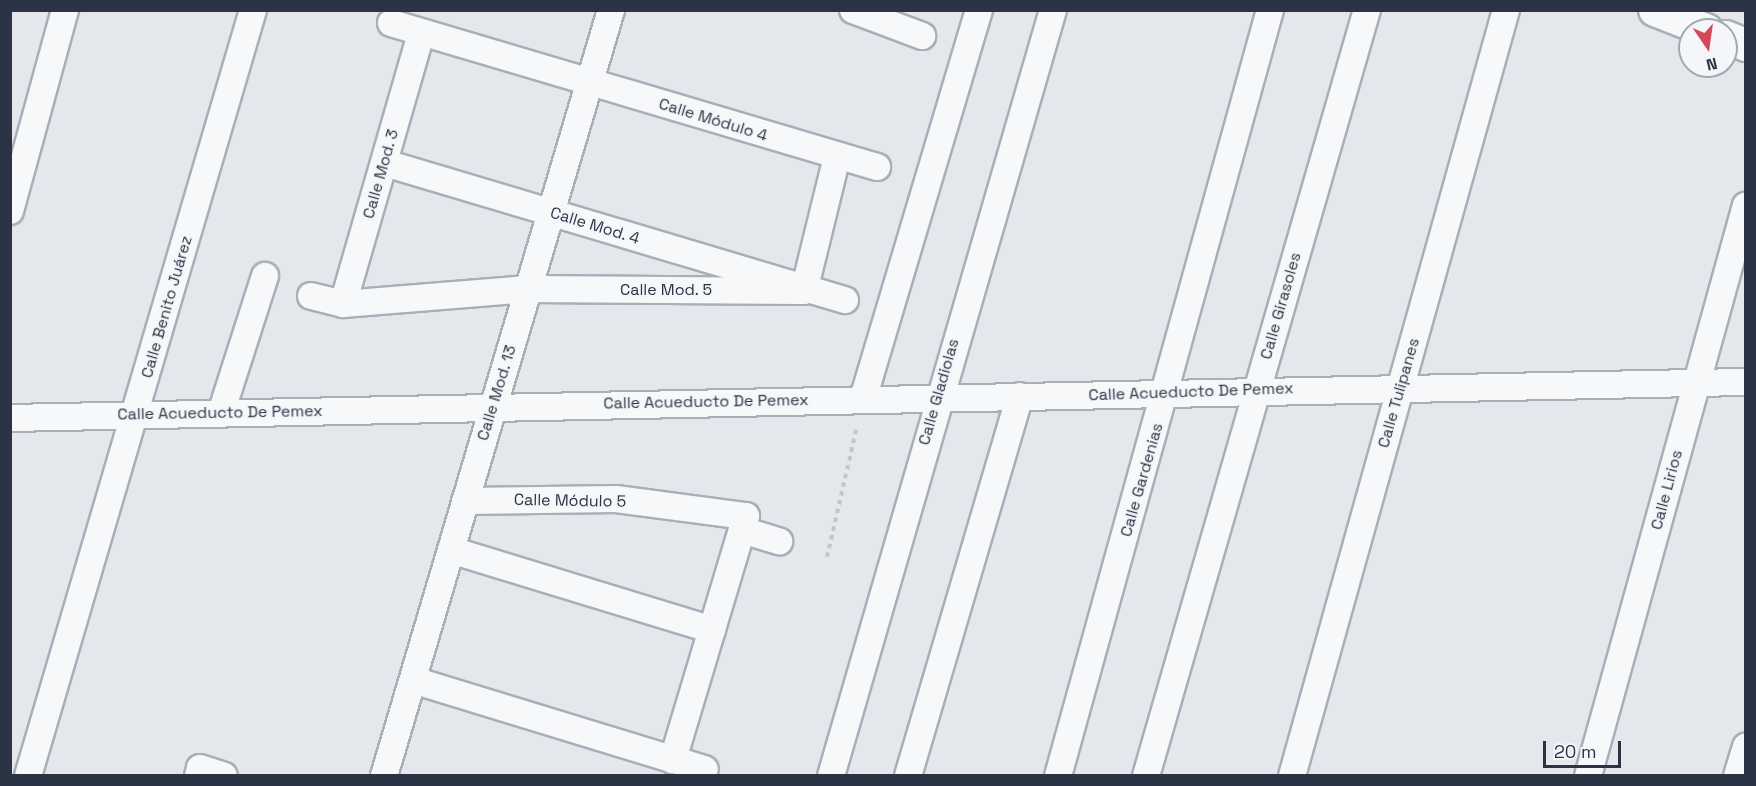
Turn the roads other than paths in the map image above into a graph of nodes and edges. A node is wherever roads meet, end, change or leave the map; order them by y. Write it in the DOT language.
graph roads {
  1 [pos="65,10"];
  2 [pos="254,10"];
  3 [pos="611,10"];
  4 [pos="853,10"];
  5 [pos="979,10"];
  6 [pos="1053,10"];
  7 [pos="1270,10"];
  8 [pos="1367,10"];
  9 [pos="1506,10"];
  10 [pos="1654,10"];
  11 [pos="885,15"];
  12 [pos="1678,19"];
  13 [pos="390,23"];
  14 [pos="421,33"];
  15 [pos="922,36"];
  16 [pos="590,82"];
  17 [pos="837,157"];
  18 [pos="384,163"];
  19 [pos="877,167"];
  20 [pos="1746,205"];
  21 [pos="10,210"];
  22 [pos="551,212"];
  23 [pos="265,276"];
  24 [pos="528,289"];
  25 [pos="804,291"];
  26 [pos="311,296"];
  27 [pos="845,300"];
  28 [pos="343,304"];
  29 [pos="1697,382"];
  30 [pos="1746,382"];
  31 [pos="1401,387"];
  32 [pos="1257,391"];
  33 [pos="1166,395"];
  34 [pos="1020,396"];
  35 [pos="936,398"];
  36 [pos="863,399"];
  37 [pos="494,405"];
  38 [pos="221,413"];
  39 [pos="136,414"];
  40 [pos="10,418"];
  41 [pos="465,501"];
  42 [pos="744,523"];
  43 [pos="779,541"];
  44 [pos="451,550"];
  45 [pos="712,630"];
  46 [pos="412,680"];
  47 [pos="1746,746"];
  48 [pos="673,760"];
  49 [pos="705,770"];
  50 [pos="28,776"];
  51 [pos="198,776"];
  52 [pos="224,776"];
  53 [pos="384,776"];
  54 [pos="831,776"];
  55 [pos="908,776"];
  56 [pos="1058,776"];
  57 [pos="1146,776"];
  58 [pos="1292,776"];
  59 [pos="1588,776"];
  60 [pos="1737,776"];
  1 -- 21 [label="street"];
  2 -- 39 [label="street, Calle Benito Juárez"];
  3 -- 16 [label="street, Calle Mod. 13"];
  4 -- 11 [label="street"];
  5 -- 36 [label="street"];
  6 -- 35 [label="street, Calle Gladiolas"];
  7 -- 33 [label="street, Calle Gardenias"];
  8 -- 32 [label="street, Calle Girasoles"];
  9 -- 31 [label="street, Calle Tulipanes"];
  10 -- 12 [label="street"];
  11 -- 15 [label="street"];
  13 -- 14 [label="street"];
  14 -- 16 [label="street"];
  14 -- 18 [label="street, Calle Mod. 3"];
  16 -- 17 [label="street, Calle Módulo 4"];
  16 -- 22 [label="street, Calle Mod. 13"];
  17 -- 19 [label="street, Calle Módulo 4"];
  17 -- 25 [label="street"];
  18 -- 22 [label="street, Calle Mod. 4"];
  18 -- 28 [label="street, Calle Mod. 3"];
  20 -- 29 [label="street, Calle Lirios"];
  22 -- 24 [label="street, Calle Mod. 13"];
  22 -- 25 [label="street, Calle Mod. 4"];
  23 -- 38 [label="street"];
  24 -- 25 [label="street, Calle Mod. 5"];
  24 -- 28 [label="street"];
  24 -- 37 [label="street, Calle Mod. 13"];
  25 -- 27 [label="street"];
  26 -- 28 [label="street"];
  29 -- 30 [label="street"];
  29 -- 31 [label="street, Calle Acueducto De Pemex"];
  29 -- 59 [label="street, Calle Lirios"];
  31 -- 32 [label="street, Calle Acueducto De Pemex"];
  31 -- 58 [label="street, Calle Tulipanes"];
  32 -- 33 [label="street, Calle Acueducto De Pemex"];
  32 -- 57 [label="street, Calle Girasoles"];
  33 -- 34 [label="street, Calle Acueducto De Pemex"];
  33 -- 56 [label="street, Calle Gardenias"];
  34 -- 35 [label="street, Calle Acueducto De Pemex"];
  34 -- 55 [label="street"];
  35 -- 36 [label="street, Calle Acueducto De Pemex"];
  35 -- 54 [label="street, Calle Gladiolas"];
  36 -- 37 [label="street, Calle Acueducto De Pemex"];
  37 -- 38 [label="street, Calle Acueducto De Pemex"];
  37 -- 41 [label="street, Calle Mod. 13"];
  38 -- 39 [label="street, Calle Acueducto De Pemex"];
  39 -- 40 [label="street, Calle Acueducto De Pemex"];
  39 -- 50 [label="street, Calle Benito Juárez"];
  41 -- 42 [label="street, Calle Módulo 5"];
  41 -- 44 [label="street, Calle Mod. 13"];
  42 -- 43 [label="street, Calle Módulo 5"];
  42 -- 45 [label="street"];
  44 -- 45 [label="street"];
  44 -- 46 [label="street, Calle Mod. 13"];
  45 -- 48 [label="street"];
  46 -- 48 [label="street"];
  46 -- 53 [label="street, Calle Mod. 13"];
  47 -- 60 [label="street"];
  48 -- 49 [label="street"];
  51 -- 52 [label="street"];
}
